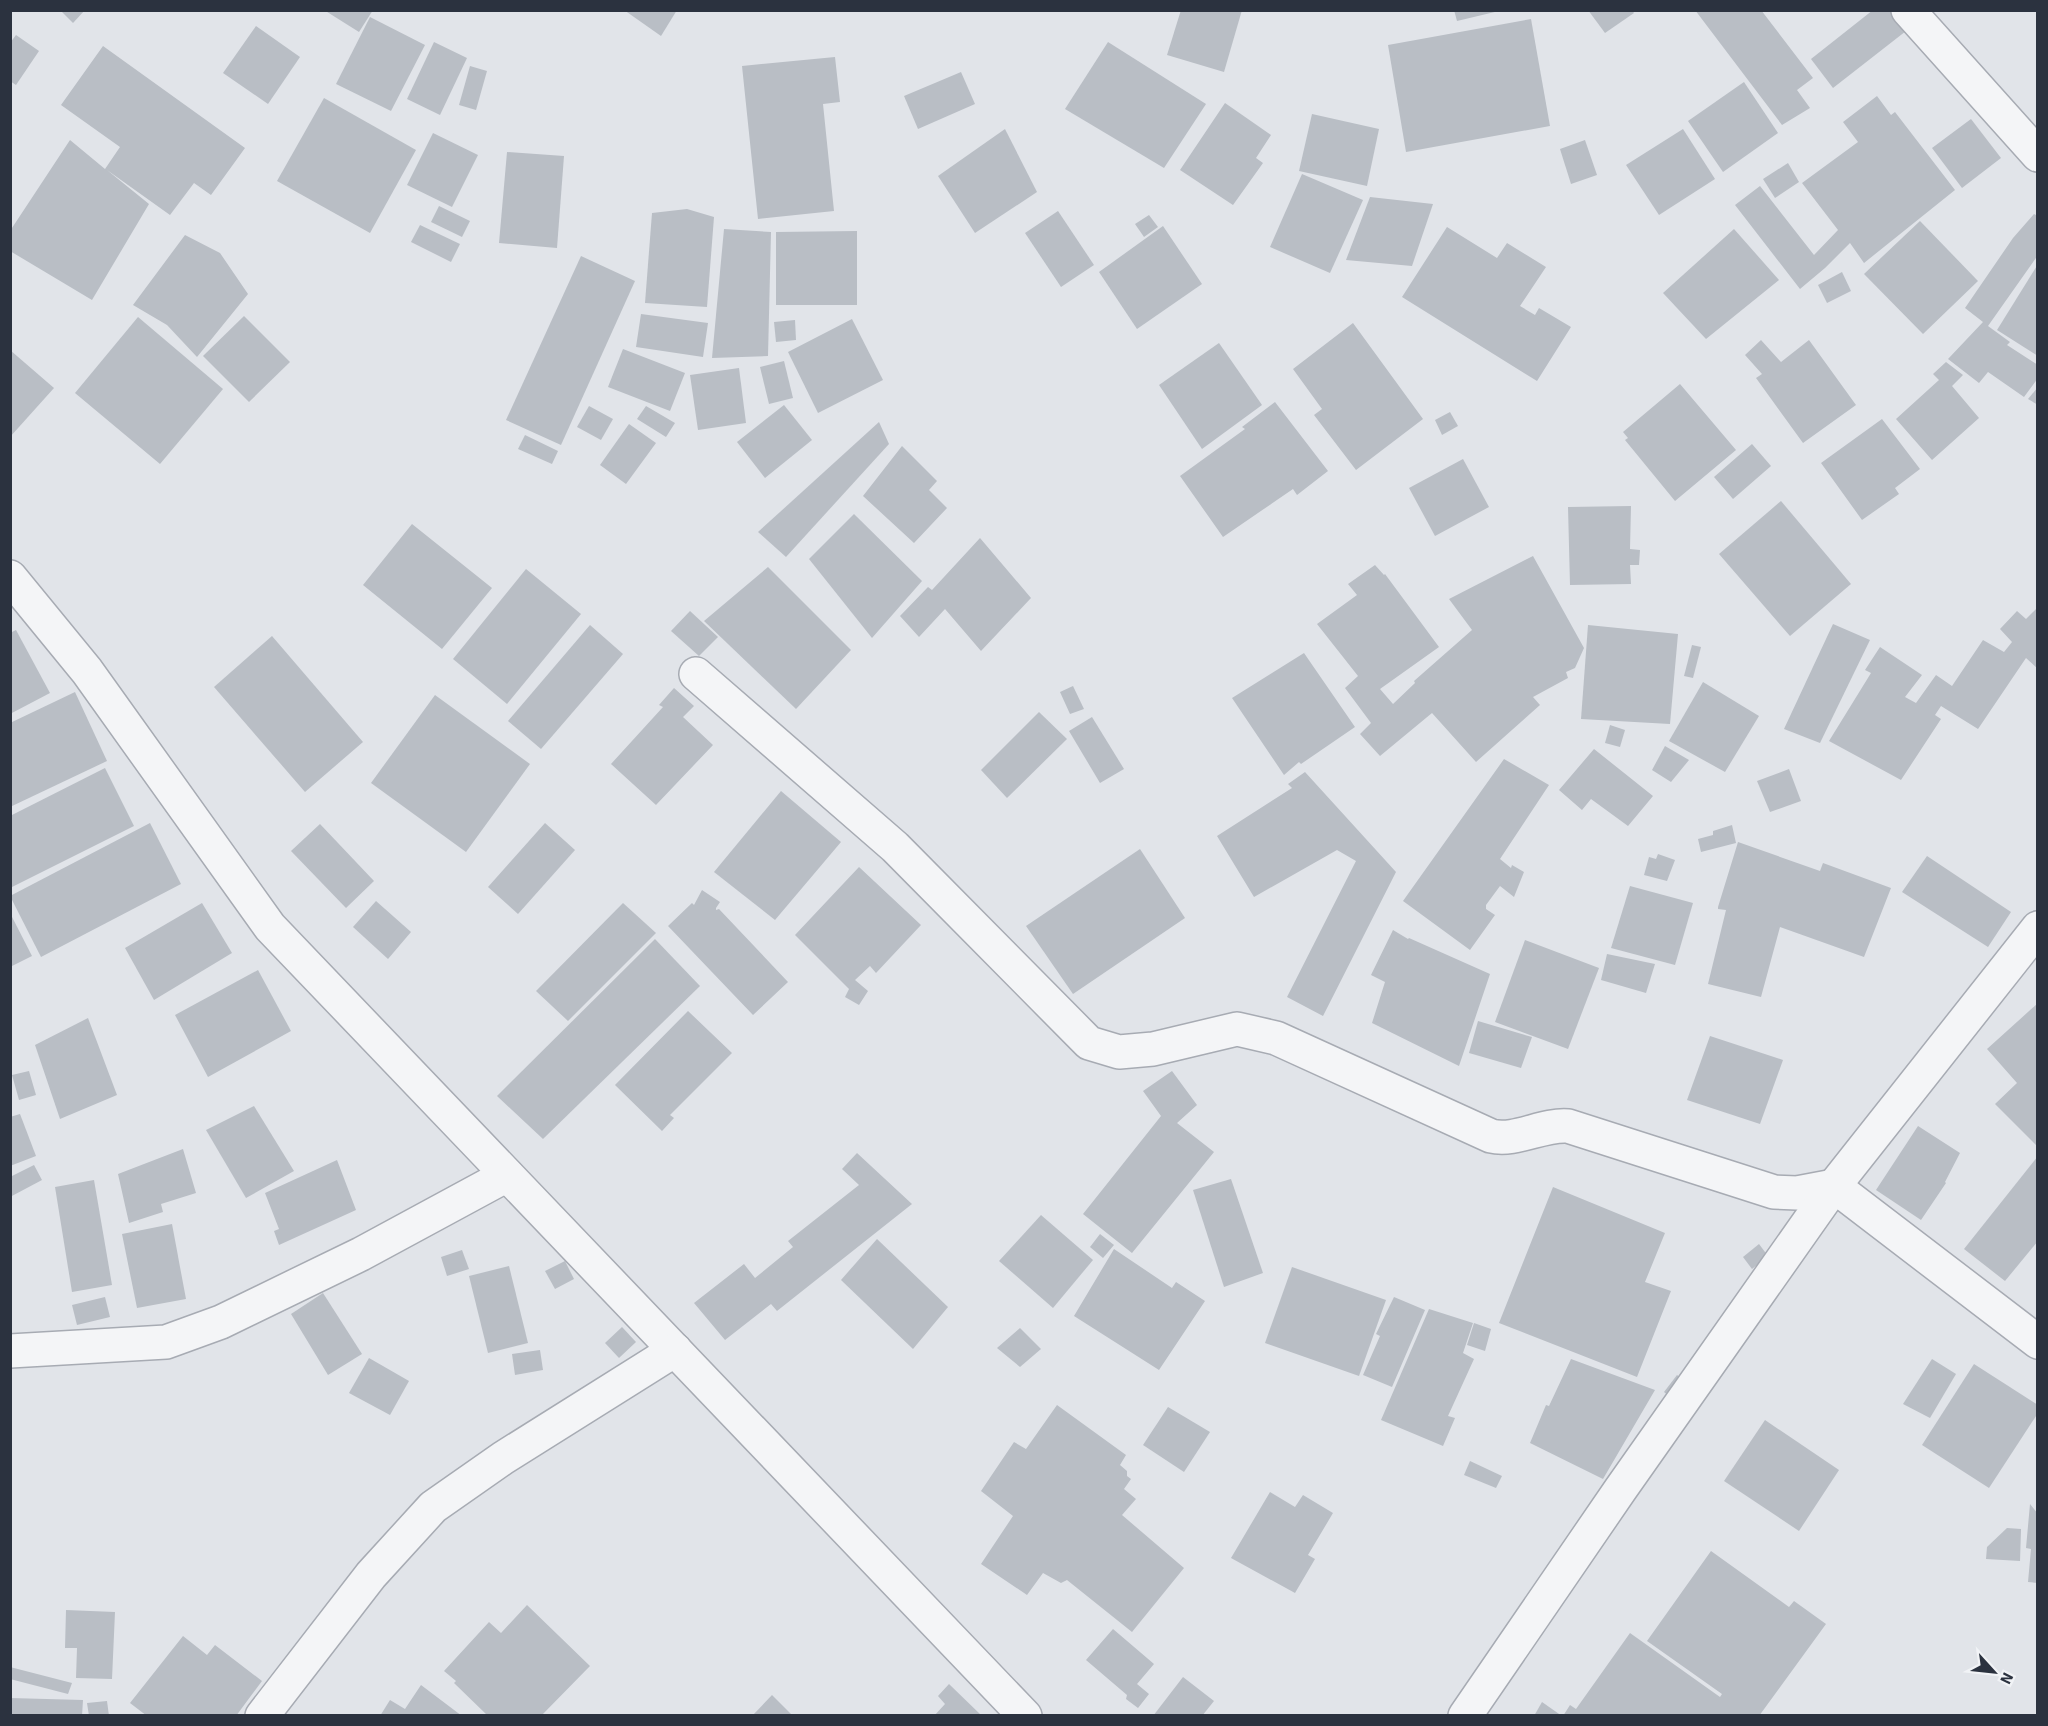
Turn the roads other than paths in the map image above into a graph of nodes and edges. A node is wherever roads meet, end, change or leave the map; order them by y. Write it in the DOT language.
graph roads {
  1 [pos="1908,10"];
  2 [pos="2037,154"];
  3 [pos="10,577"];
  4 [pos="696,674"];
  5 [pos="2037,928"];
  6 [pos="507,1175"];
  7 [pos="1834,1186"];
  8 [pos="2037,1342"];
  9 [pos="675,1350"];
  10 [pos="10,1351"];
  11 [pos="262,1716"];
  12 [pos="1025,1716"];
  13 [pos="1465,1716"];
  1 -- 2 [label="street"];
  3 -- 6 [label="street"];
  4 -- 7 [label="street"];
  5 -- 7 [label="street"];
  6 -- 9 [label="street"];
  6 -- 10 [label="street"];
  7 -- 8 [label="street"];
  7 -- 13 [label="street"];
  9 -- 11 [label="street"];
  9 -- 12 [label="street"];
}
